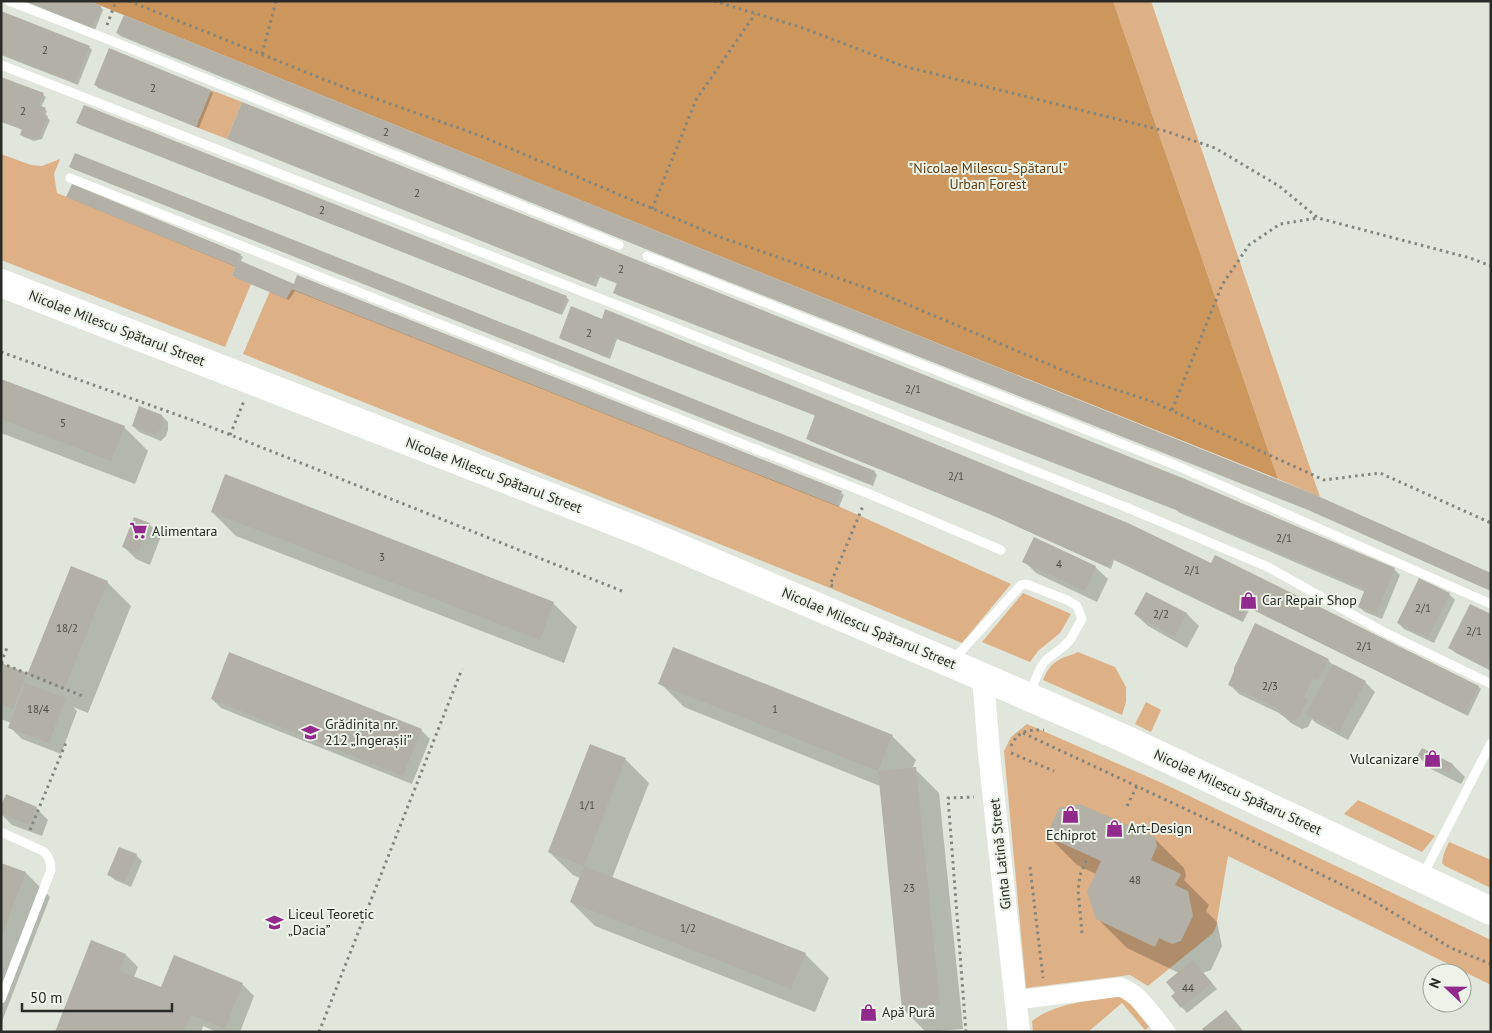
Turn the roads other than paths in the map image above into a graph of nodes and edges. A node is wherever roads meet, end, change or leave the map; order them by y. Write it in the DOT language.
graph roads {
  1 [pos="8,1"];
  2 [pos="1,65"];
  3 [pos="70,178"];
  4 [pos="619,245"];
  5 [pos="647,256"];
  6 [pos="1,283"];
  7 [pos="1001,550"];
  8 [pos="1491,604"];
  9 [pos="951,663"];
  10 [pos="983,676"];
  11 [pos="1491,684"];
  12 [pos="1028,696"];
  13 [pos="1491,743"];
  14 [pos="1,832"];
  15 [pos="1422,878"];
  16 [pos="1491,911"];
  17 [pos="1,1000"];
  18 [pos="1016,1000"];
  19 [pos="1019,1032"];
  20 [pos="1166,1032"];
  1 -- 4 [label="lane"];
  2 -- 11 [label="lane"];
  3 -- 7 [label="lane"];
  5 -- 8 [label="lane"];
  6 -- 9 [label="main road, Nicolae Milescu Spătarul Street"];
  9 -- 10 [label="main road, Nicolae Milescu Spătarul Street"];
  9 -- 12 [label="lane"];
  10 -- 12 [label="main road, Nicolae Milescu Spătaru Street"];
  10 -- 18 [label="street, Ginta Latină Street"];
  12 -- 15 [label="main road, Nicolae Milescu Spătaru Street"];
  13 -- 15 [label="lane"];
  14 -- 17 [label="lane"];
  15 -- 16 [label="main road, Nicolae Milescu Spătaru Street"];
  18 -- 19 [label="street, Ginta Latină Street"];
  18 -- 20 [label="street"];
}
